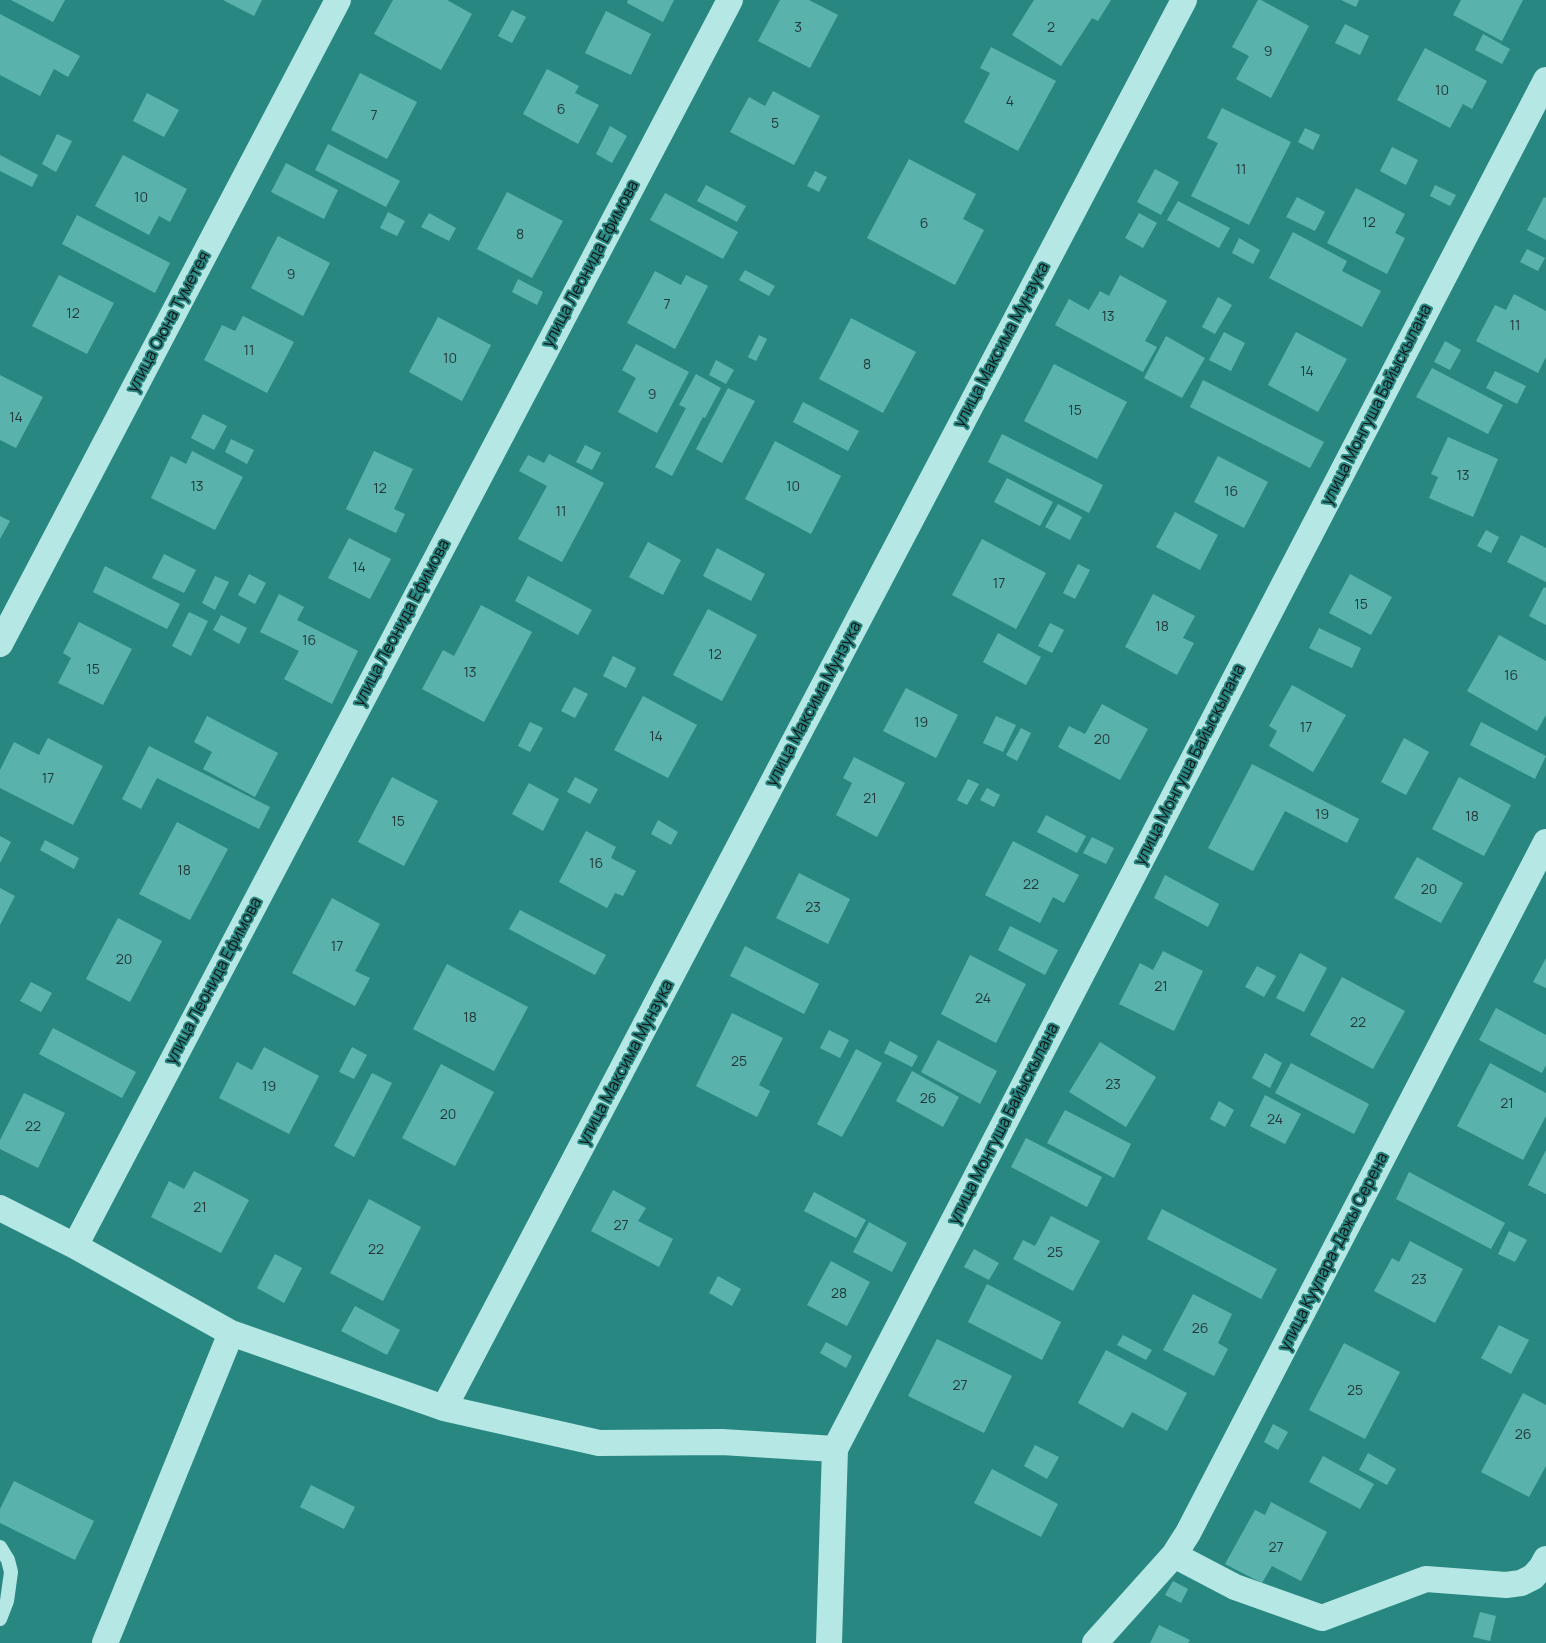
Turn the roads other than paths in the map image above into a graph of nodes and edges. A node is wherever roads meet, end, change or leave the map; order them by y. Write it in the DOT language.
graph roads {
  1 [pos="338,0"];
  2 [pos="730,0"];
  3 [pos="1184,0"];
  4 [pos="1546,80"];
  5 [pos="0,644"];
  6 [pos="1546,842"];
  7 [pos="0,1208"];
  8 [pos="75,1246"];
  9 [pos="231,1333"];
  10 [pos="444,1408"];
  11 [pos="835,1449"];
  12 [pos="0,1547"];
  13 [pos="1174,1555"];
  14 [pos="1544,1564"];
  15 [pos="0,1619"];
  16 [pos="104,1643"];
  17 [pos="828,1643"];
  18 [pos="1095,1643"];
  1 -- 5 [label="street, улица Оюна Туметея"];
  2 -- 8 [label="street, улица Леонида Ефимова"];
  3 -- 10 [label="street, улица Максима Мунзука"];
  4 -- 11 [label="street, улица Монгуша Байыскылана"];
  6 -- 13 [label="street, улица Куулара-Дажы Серена"];
  7 -- 8 [label="street"];
  8 -- 9 [label="street"];
  9 -- 10 [label="street"];
  9 -- 16 [label="street"];
  10 -- 11 [label="street"];
  11 -- 17 [label="street"];
  12 -- 15 [label="lane"];
  13 -- 14 [label="street"];
  13 -- 18 [label="street, улица Куулара-Дажы Серена"];
}
